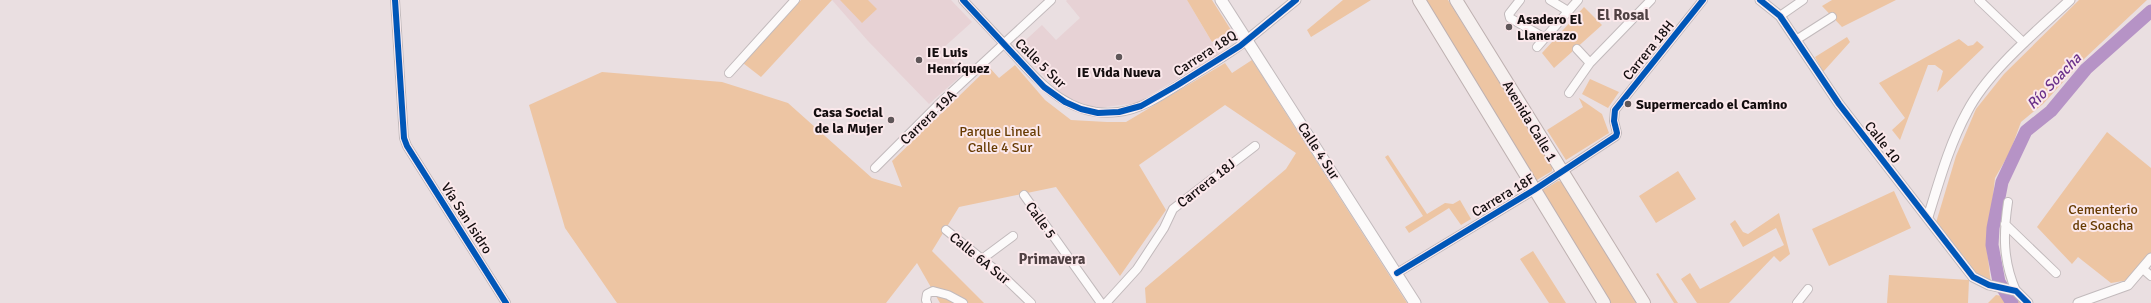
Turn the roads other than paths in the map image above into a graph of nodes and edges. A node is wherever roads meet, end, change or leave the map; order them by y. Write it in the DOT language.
graph roads {
  1 [pos="395,0"];
  2 [pos="795,0"];
  3 [pos="963,0"];
  4 [pos="1051,0"];
  5 [pos="1221,0"];
  6 [pos="1296,0"];
  7 [pos="1419,0"];
  8 [pos="1456,0"];
  9 [pos="1520,0"];
  10 [pos="1550,0"];
  11 [pos="1578,0"];
  12 [pos="1651,0"];
  13 [pos="1703,0"];
  14 [pos="1760,0"];
  15 [pos="1803,0"];
  16 [pos="1979,0"];
  17 [pos="2070,0"];
  18 [pos="1568,11"];
  19 [pos="1780,16"];
  20 [pos="1832,17"];
  21 [pos="1545,38"];
  22 [pos="1247,40"];
  23 [pos="1796,40"];
  24 [pos="2024,43"];
  25 [pos="1004,44"];
  26 [pos="1537,47"];
  27 [pos="1577,49"];
  28 [pos="1590,63"];
  29 [pos="729,73"];
  30 [pos="1569,93"];
  31 [pos="1119,112"];
  32 [pos="1617,133"];
  33 [pos="1255,146"];
  34 [pos="875,168"];
  35 [pos="1561,172"];
  36 [pos="1534,190"];
  37 [pos="1024,195"];
  38 [pos="2008,202"];
  39 [pos="1928,218"];
  40 [pos="2004,224"];
  41 [pos="946,230"];
  42 [pos="1013,236"];
  43 [pos="2151,258"];
  44 [pos="982,259"];
  45 [pos="2143,269"];
  46 [pos="1397,273"];
  47 [pos="2056,273"];
  48 [pos="2151,276"];
  49 [pos="1808,289"];
  50 [pos="2013,290"];
  51 [pos="506,303"];
  52 [pos="928,303"];
  53 [pos="963,303"];
  54 [pos="1030,303"];
  55 [pos="1101,303"];
  56 [pos="1106,303"];
  57 [pos="1415,303"];
  58 [pos="1604,303"];
  59 [pos="1644,303"];
  60 [pos="1797,303"];
  61 [pos="2028,303"];
  62 [pos="2078,303"];
  1 -- 51 [label="street, Vía San Isidro"];
  2 -- 29 [label="street"];
  3 -- 25 [label="street, Calle 5 Sur"];
  4 -- 25 [label="street, Carrera 19A"];
  5 -- 22 [label="main road, Calle 4 Sur"];
  6 -- 22 [label="street, Carrera 18Q"];
  7 -- 36 [label="main road"];
  8 -- 35 [label="main road, Avenida Calle 1"];
  9 -- 21 [label="street"];
  10 -- 18 [label="street"];
  11 -- 18 [label="street"];
  12 -- 28 [label="street"];
  13 -- 32 [label="street, Carrera 18H"];
  14 -- 19 [label="street, Calle 10"];
  15 -- 19 [label="street"];
  16 -- 24 [label="street"];
  17 -- 24 [label="street"];
  18 -- 21 [label="street"];
  19 -- 23 [label="street, Calle 10"];
  20 -- 23 [label="street"];
  21 -- 26 [label="street"];
  22 -- 31 [label="street, Carrera 18Q"];
  22 -- 46 [label="main road, Calle 4 Sur"];
  23 -- 39 [label="street, Calle 10"];
  24 -- 39 [label="street"];
  25 -- 31 [label="street, Calle 5 Sur"];
  25 -- 34 [label="street, Carrera 19A"];
  27 -- 28 [label="street"];
  28 -- 30 [label="street"];
  32 -- 35 [label="street, Carrera 18F"];
  33 -- 56 [label="street, Carrera 18J"];
  35 -- 36 [label="street, Carrera 18F"];
  35 -- 59 [label="main road, Avenida Calle 1"];
  36 -- 46 [label="street, Carrera 18F"];
  36 -- 58 [label="main road"];
  37 -- 55 [label="street, Calle 5"];
  38 -- 40 [label="street"];
  39 -- 50 [label="street, Calle 10"];
  40 -- 47 [label="street"];
  40 -- 50 [label="street"];
  41 -- 44 [label="street, Calle 6A Sur"];
  42 -- 44 [label="street"];
  43 -- 45 [label="street"];
  44 -- 54 [label="street, Calle 6A Sur"];
  45 -- 48 [label="street"];
  45 -- 62 [label="street"];
  46 -- 57 [label="main road, Calle 4 Sur"];
  49 -- 60 [label="street"];
  50 -- 61 [label="street"];
  52 -- 53 [label="street"];
}
